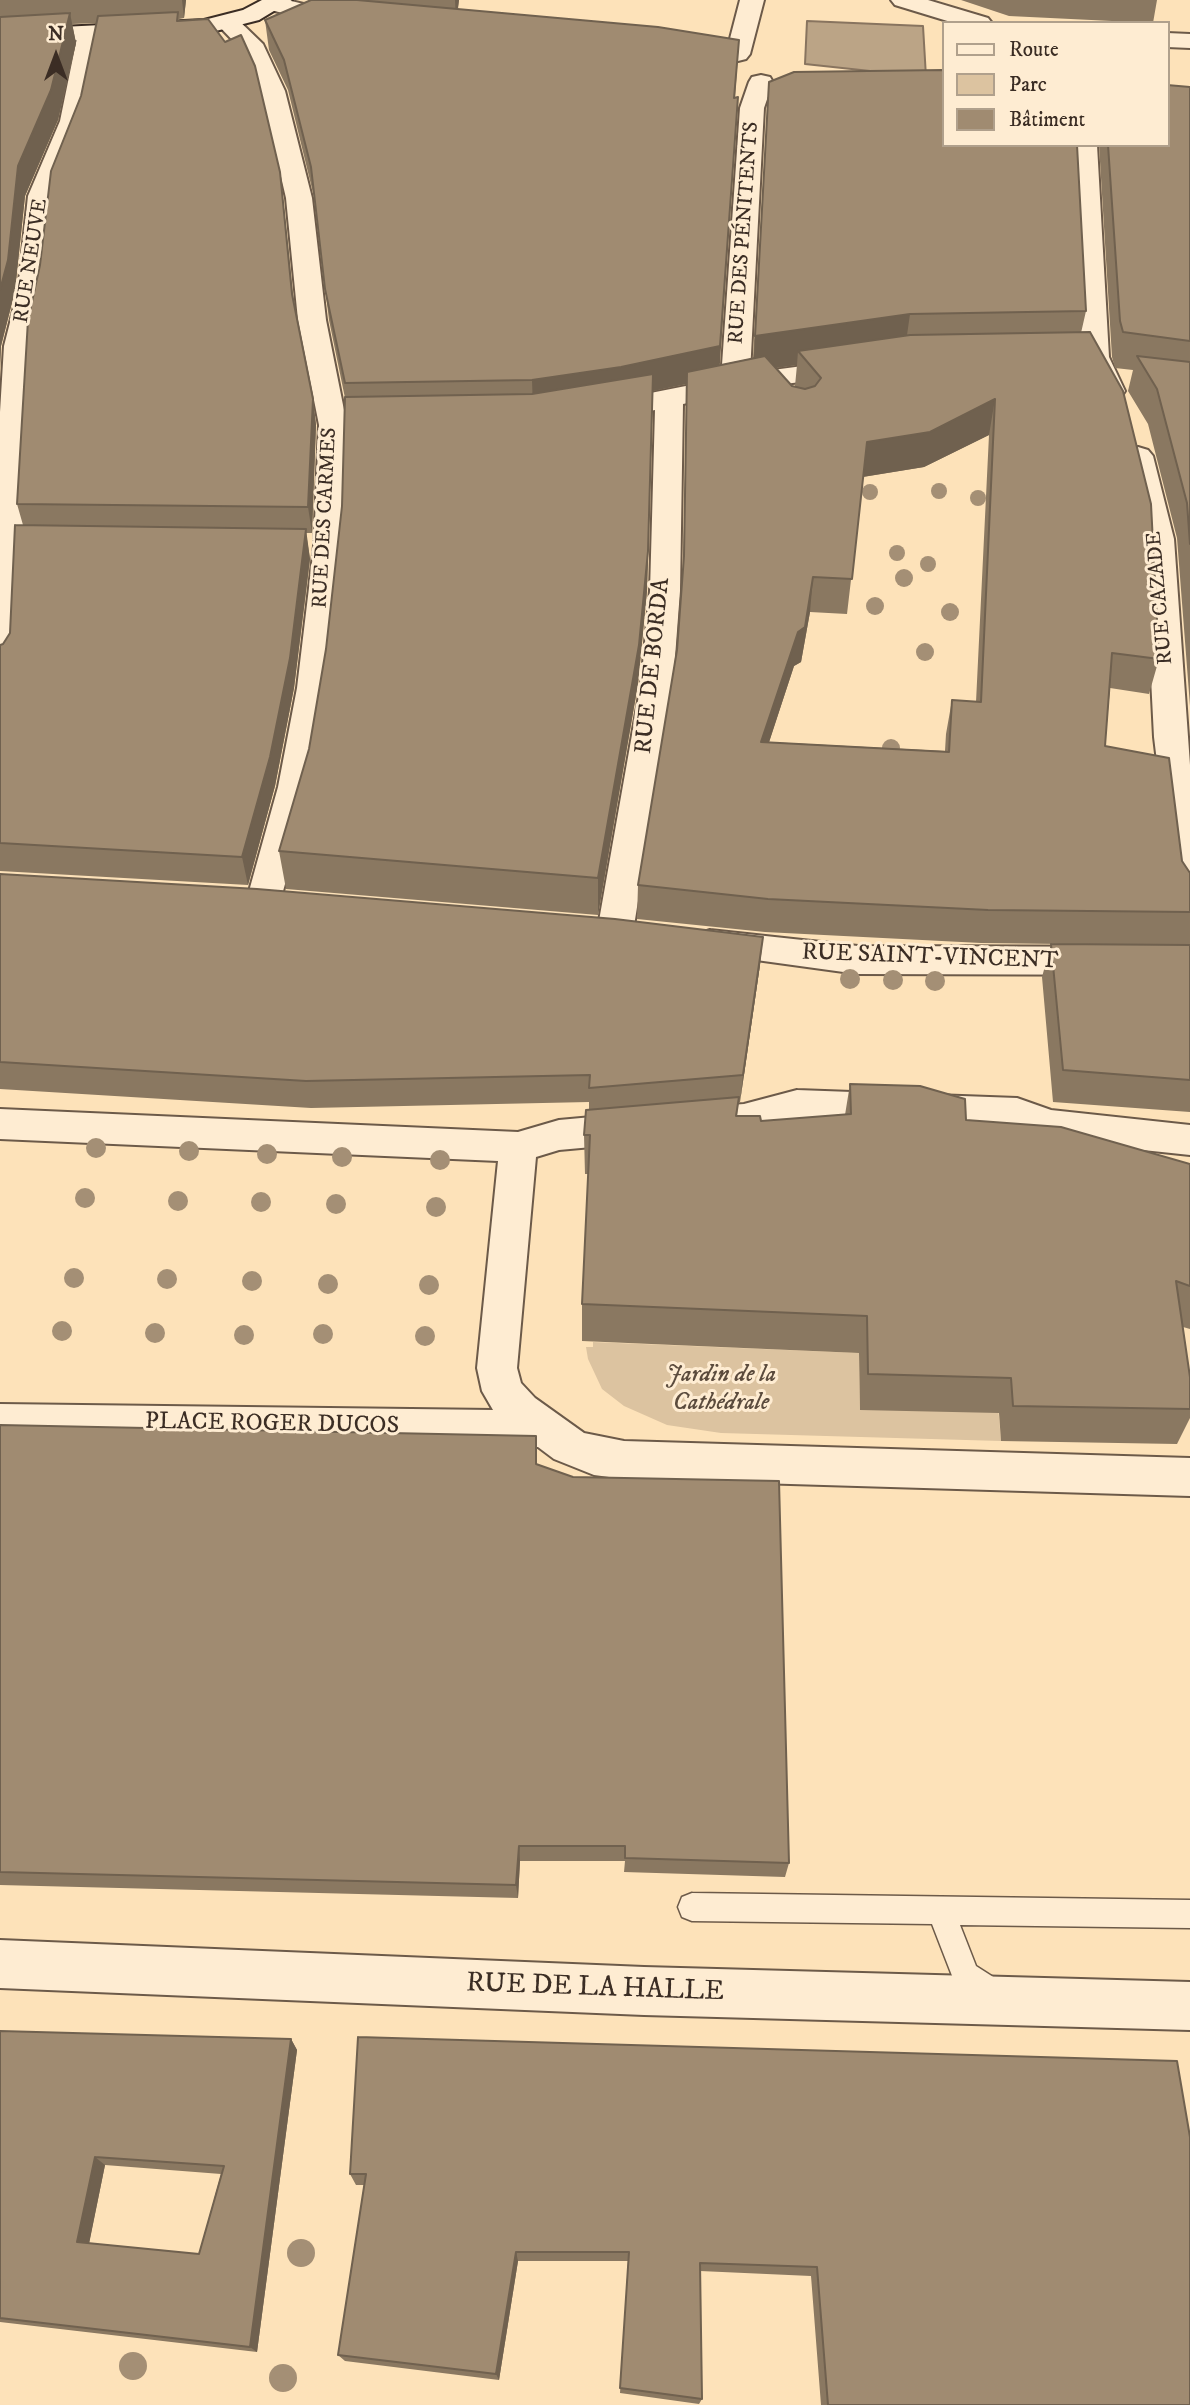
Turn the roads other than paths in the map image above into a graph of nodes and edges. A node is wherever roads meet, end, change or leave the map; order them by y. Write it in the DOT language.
graph roads {
  1 [pos="752,0"];
  2 [pos="903,0"];
  3 [pos="277,2"];
  4 [pos="973,21"];
  5 [pos="227,22"];
  6 [pos="368,22"];
  7 [pos="90,33"];
  8 [pos="0,37"];
  9 [pos="1169,40"];
  10 [pos="1190,41"];
  11 [pos="1084,147"];
  12 [pos="878,364"];
  13 [pos="1089,364"];
  14 [pos="769,378"];
  15 [pos="1140,381"];
  16 [pos="735,384"];
  17 [pos="669,398"];
  18 [pos="793,405"];
  19 [pos="570,416"];
  20 [pos="13,542"];
  21 [pos="0,663"];
  22 [pos="1190,894"];
  23 [pos="263,903"];
  24 [pos="615,932"];
  25 [pos="680,940"];
  26 [pos="1190,961"];
  27 [pos="0,1124"];
  28 [pos="1190,1140"];
  29 [pos="518,1147"];
  30 [pos="0,1422"];
  31 [pos="544,1429"];
  32 [pos="1190,1477"];
  33 [pos="692,1907"];
  34 [pos="940,1909"];
  35 [pos="1190,1914"];
  36 [pos="0,1964"];
  37 [pos="1005,2001"];
  38 [pos="1190,2006"];
  1 -- 16 [label="street, RUE DES PÉNITENTS"];
  2 -- 4 [label="street"];
  3 -- 5 [label="street"];
  3 -- 6 [label="street"];
  5 -- 7 [label="street"];
  5 -- 23 [label="street, RUE DES CARMES"];
  7 -- 8 [label="street"];
  7 -- 20 [label="street, RUE NEUVE"];
  9 -- 10 [label="street"];
  11 -- 13 [label="street, RUE CAZADE"];
  12 -- 14 [label="street"];
  13 -- 15 [label="street"];
  13 -- 22 [label="street, RUE CAZADE"];
  14 -- 16 [label="street"];
  14 -- 18 [label="street"];
  16 -- 17 [label="street"];
  17 -- 19 [label="street"];
  17 -- 24 [label="street, RUE DE BORDA"];
  20 -- 21 [label="street, RUE NEUVE"];
  25 -- 26 [label="street, RUE SAINT-VINCENT"];
  27 -- 29 [label="street"];
  28 -- 29 [label="street"];
  29 -- 31 [label="street"];
  30 -- 31 [label="street, PLACE ROGER DUCOS"];
  31 -- 32 [label="street"];
  33 -- 34 [label="lane"];
  34 -- 35 [label="lane"];
  34 -- 37 [label="lane"];
  36 -- 37 [label="street, RUE DE LA HALLE"];
  37 -- 38 [label="street, RUE DE LA HALLE"];
}
